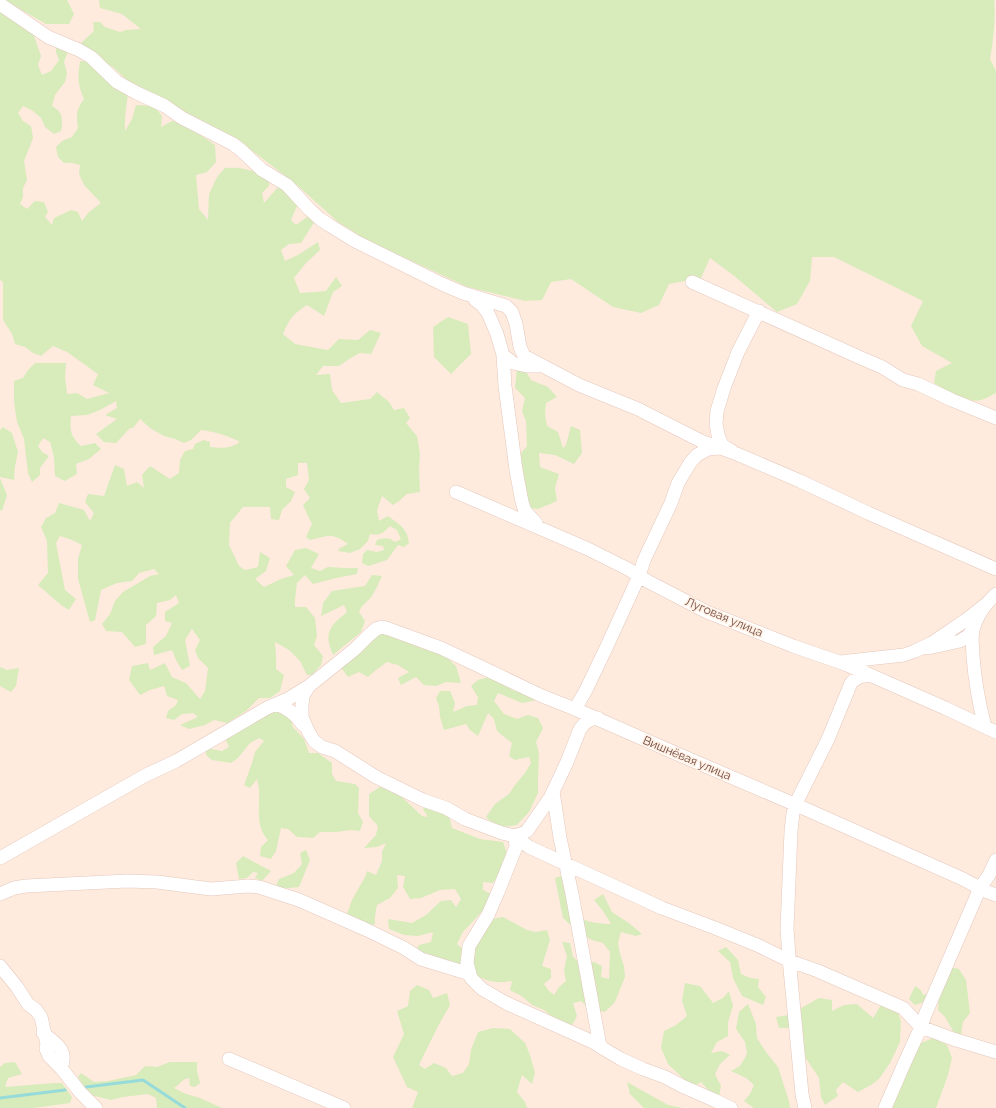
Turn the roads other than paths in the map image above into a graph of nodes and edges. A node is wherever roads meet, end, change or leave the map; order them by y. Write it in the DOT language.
graph roads {
  1 [pos="0,4"];
  2 [pos="692,282"];
  3 [pos="463,293"];
  4 [pos="759,311"];
  5 [pos="503,355"];
  6 [pos="545,366"];
  7 [pos="996,418"];
  8 [pos="719,448"];
  9 [pos="737,454"];
  10 [pos="456,492"];
  11 [pos="542,528"];
  12 [pos="996,569"];
  13 [pos="639,576"];
  14 [pos="996,594"];
  15 [pos="985,605"];
  16 [pos="973,630"];
  17 [pos="914,651"];
  18 [pos="839,662"];
  19 [pos="874,676"];
  20 [pos="309,686"];
  21 [pos="276,704"];
  22 [pos="575,709"];
  23 [pos="598,718"];
  24 [pos="990,730"];
  25 [pos="308,731"];
  26 [pos="553,791"];
  27 [pos="796,805"];
  28 [pos="515,836"];
  29 [pos="0,858"];
  30 [pos="996,860"];
  31 [pos="566,863"];
  32 [pos="980,888"];
  33 [pos="0,894"];
  34 [pos="996,895"];
  35 [pos="790,961"];
  36 [pos="1,966"];
  37 [pos="470,974"];
  38 [pos="921,1027"];
  39 [pos="600,1046"];
  40 [pos="996,1052"];
  41 [pos="229,1059"];
  42 [pos="80,1092"];
  43 [pos="82,1108"];
  44 [pos="96,1108"];
  45 [pos="344,1108"];
  46 [pos="731,1108"];
  47 [pos="805,1108"];
  48 [pos="885,1108"];
  1 -- 3 [label="street"];
  2 -- 4 [label="street"];
  3 -- 5 [label="street"];
  3 -- 6 [label="street"];
  4 -- 7 [label="street"];
  4 -- 9 [label="street"];
  5 -- 6 [label="street"];
  5 -- 11 [label="street"];
  6 -- 8 [label="street"];
  8 -- 9 [label="street"];
  8 -- 13 [label="street"];
  9 -- 12 [label="street"];
  10 -- 11 [label="street, Луговая улица"];
  11 -- 13 [label="street, Луговая улица"];
  13 -- 18 [label="street, Луговая улица"];
  13 -- 22 [label="street"];
  14 -- 15 [label="street"];
  15 -- 16 [label="street"];
  15 -- 17 [label="street"];
  16 -- 17 [label="street"];
  16 -- 24 [label="street"];
  17 -- 18 [label="street"];
  18 -- 19 [label="street, Луговая улица"];
  19 -- 24 [label="street, Луговая улица"];
  19 -- 27 [label="street"];
  20 -- 21 [label="street"];
  20 -- 22 [label="street, Вишнёвая улица"];
  20 -- 25 [label="street"];
  21 -- 25 [label="street"];
  21 -- 29 [label="street"];
  22 -- 23 [label="street, Вишнёвая улица"];
  23 -- 26 [label="street"];
  23 -- 27 [label="street, Вишнёвая улица"];
  25 -- 28 [label="street"];
  26 -- 28 [label="street"];
  26 -- 31 [label="street"];
  27 -- 32 [label="street, Вишнёвая улица"];
  27 -- 35 [label="street"];
  28 -- 31 [label="street"];
  28 -- 37 [label="street"];
  30 -- 32 [label="street"];
  31 -- 35 [label="street"];
  31 -- 39 [label="street"];
  32 -- 34 [label="street, Вишнёвая улица"];
  32 -- 38 [label="street"];
  33 -- 37 [label="street"];
  35 -- 38 [label="street"];
  35 -- 47 [label="street"];
  36 -- 42 [label="street"];
  37 -- 39 [label="street"];
  38 -- 40 [label="street"];
  38 -- 48 [label="street"];
  39 -- 46 [label="street"];
  41 -- 45 [label="street"];
  42 -- 43 [label="street"];
  42 -- 44 [label="street"];
}
